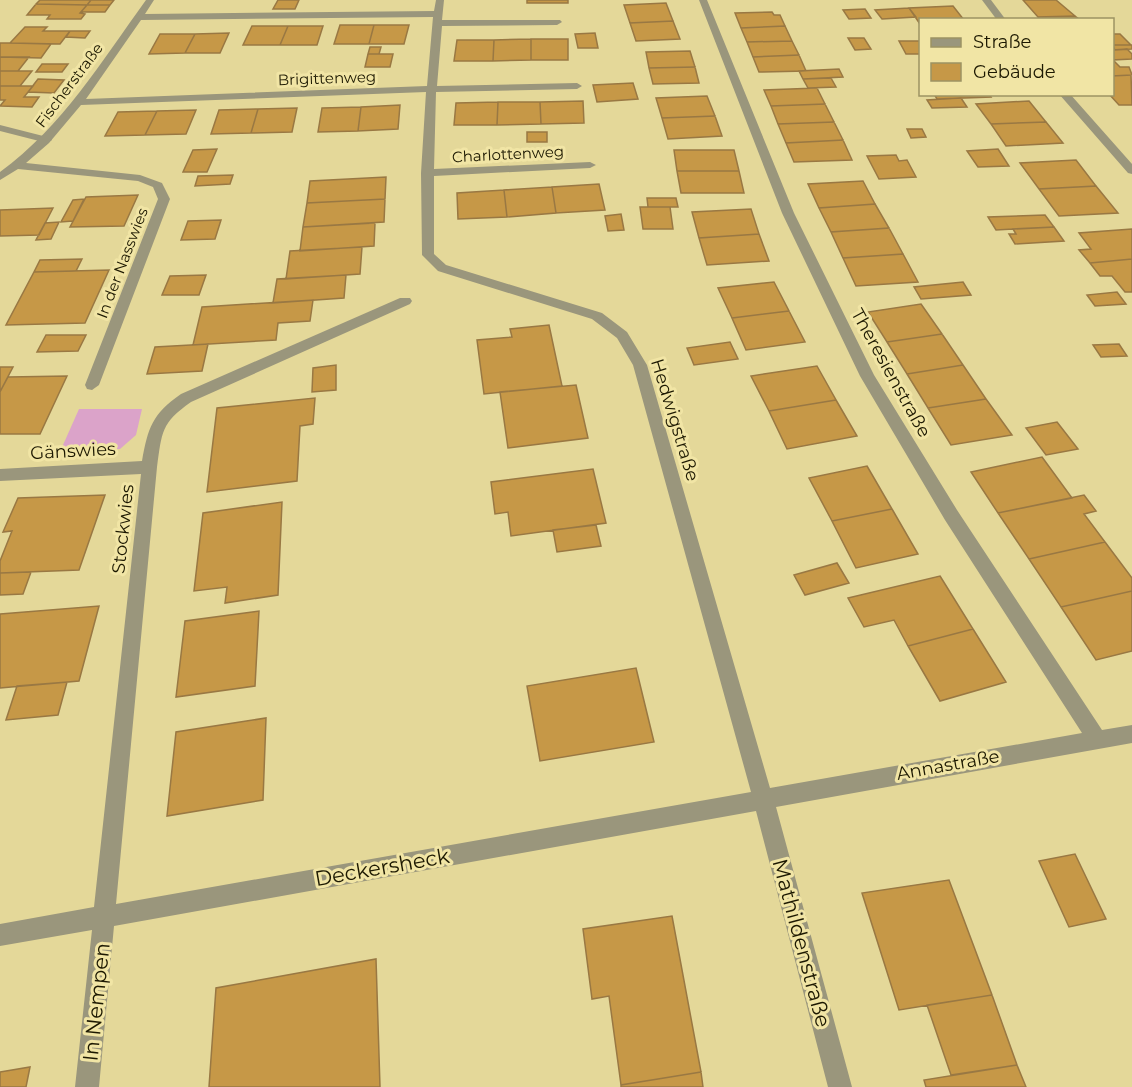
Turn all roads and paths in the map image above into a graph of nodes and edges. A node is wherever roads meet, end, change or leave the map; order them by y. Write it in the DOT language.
graph roads {
  1 [pos="150,0"];
  2 [pos="440,0"];
  3 [pos="703,0"];
  4 [pos="986,0"];
  5 [pos="138,17"];
  6 [pos="438,18"];
  7 [pos="1000,18"];
  8 [pos="557,22"];
  9 [pos="577,86"];
  10 [pos="430,89"];
  11 [pos="1066,96"];
  12 [pos="77,102"];
  13 [pos="0,128"];
  14 [pos="47,140"];
  15 [pos="590,165"];
  16 [pos="18,166"];
  17 [pos="1132,171"];
  18 [pos="427,173"];
  19 [pos="0,177"];
  20 [pos="405,301"];
  21 [pos="92,386"];
  22 [pos="148,467"];
  23 [pos="0,475"];
  24 [pos="1132,734"];
  25 [pos="1097,739"];
  26 [pos="763,798"];
  27 [pos="105,916"];
  28 [pos="0,935"];
  29 [pos="87,1087"];
  30 [pos="840,1087"];
  1 -- 5 [label="street, Fischerstraße"];
  2 -- 6 [label="street, Hedwigstraße"];
  3 -- 25 [label="street, Theresienstraße"];
  4 -- 7 [label="street"];
  5 -- 6 [label="street"];
  5 -- 12 [label="street, Fischerstraße"];
  6 -- 8 [label="street"];
  6 -- 10 [label="street, Hedwigstraße"];
  9 -- 10 [label="street, Brigittenweg"];
  10 -- 12 [label="street, Brigittenweg"];
  10 -- 18 [label="street, Hedwigstraße"];
  11 -- 17 [label="street"];
  12 -- 14 [label="street, Fischerstraße"];
  13 -- 14 [label="street"];
  14 -- 16 [label="street, Fischerstraße"];
  15 -- 18 [label="street, Charlottenweg"];
  16 -- 19 [label="street, Fischerstraße"];
  16 -- 21 [label="street, In der Nasswies"];
  18 -- 26 [label="street, Hedwigstraße"];
  20 -- 22 [label="street, Stockwies"];
  22 -- 23 [label="street, Gänswies"];
  22 -- 27 [label="street, Stockwies"];
  24 -- 25 [label="street, Annastraße"];
  25 -- 26 [label="street, Annastraße"];
  26 -- 27 [label="street, Deckersheck"];
  26 -- 30 [label="street, Mathildenstraße"];
  27 -- 28 [label="street, Deckersheck"];
  27 -- 29 [label="street, In Nempen"];
}
